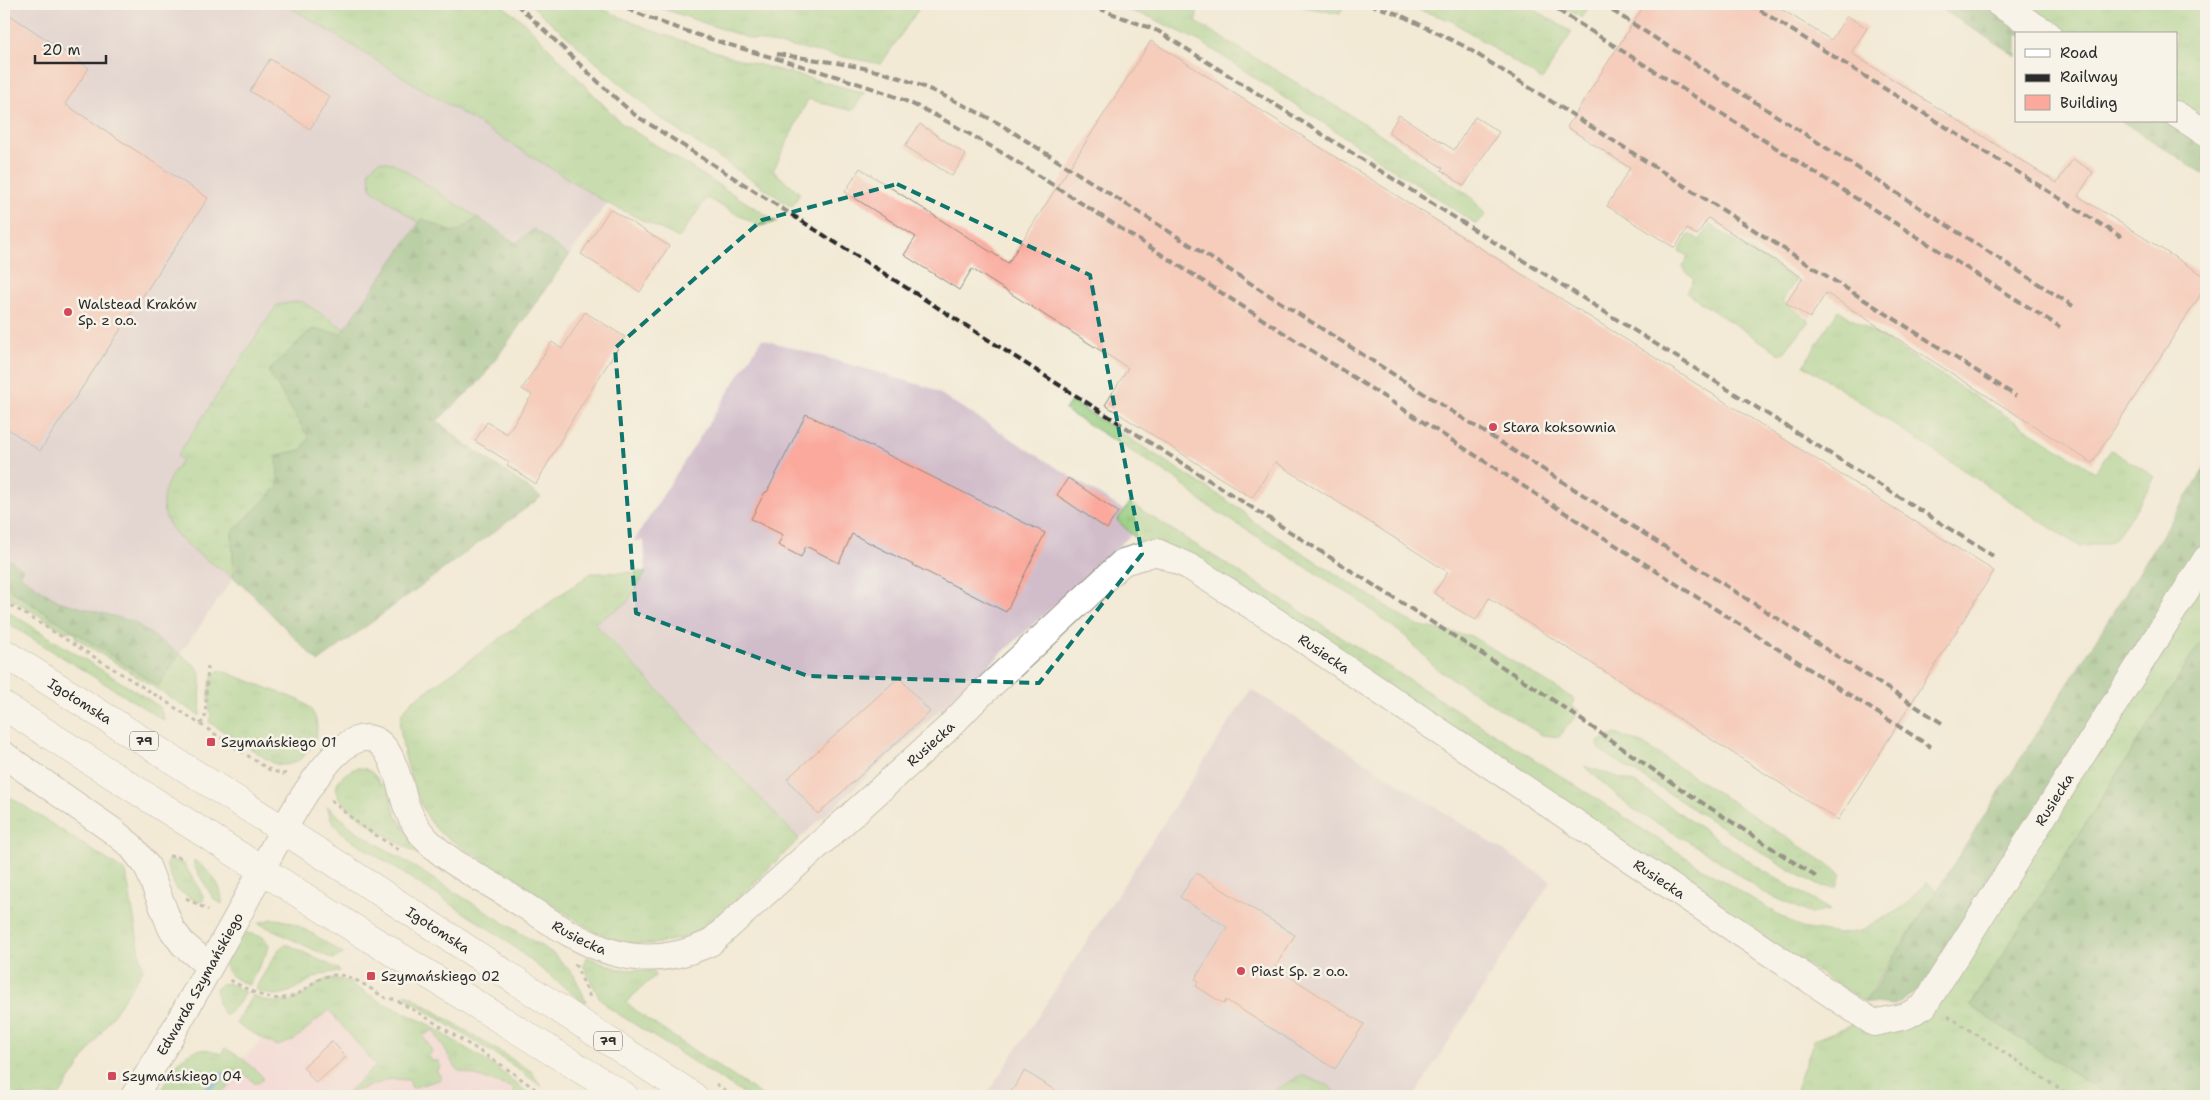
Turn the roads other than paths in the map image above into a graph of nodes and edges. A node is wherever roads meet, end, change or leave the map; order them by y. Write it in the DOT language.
graph roads {
  1 [pos="1998,4"];
  2 [pos="2045,32"];
  3 [pos="2178,115"];
  4 [pos="2206,133"];
  5 [pos="2206,559"];
  6 [pos="4,654"];
  7 [pos="4,706"];
  8 [pos="4,755"];
  9 [pos="283,830"];
  10 [pos="261,870"];
  11 [pos="209,966"];
  12 [pos="702,1089"];
  13 [pos="134,1096"];
  14 [pos="624,1096"];
  1 -- 2 [label="street"];
  3 -- 4 [label="street"];
  5 -- 9 [label="street, Rusiecka"];
  6 -- 9 [label="main road, Igołomska / 79"];
  7 -- 10 [label="main road"];
  8 -- 11 [label="street"];
  9 -- 10 [label="street"];
  9 -- 12 [label="main road, Igołomska / 79"];
  10 -- 11 [label="street, Edwarda Szymańskiego"];
  10 -- 14 [label="main road"];
  11 -- 13 [label="street, Edwarda Szymańskiego"];
}
